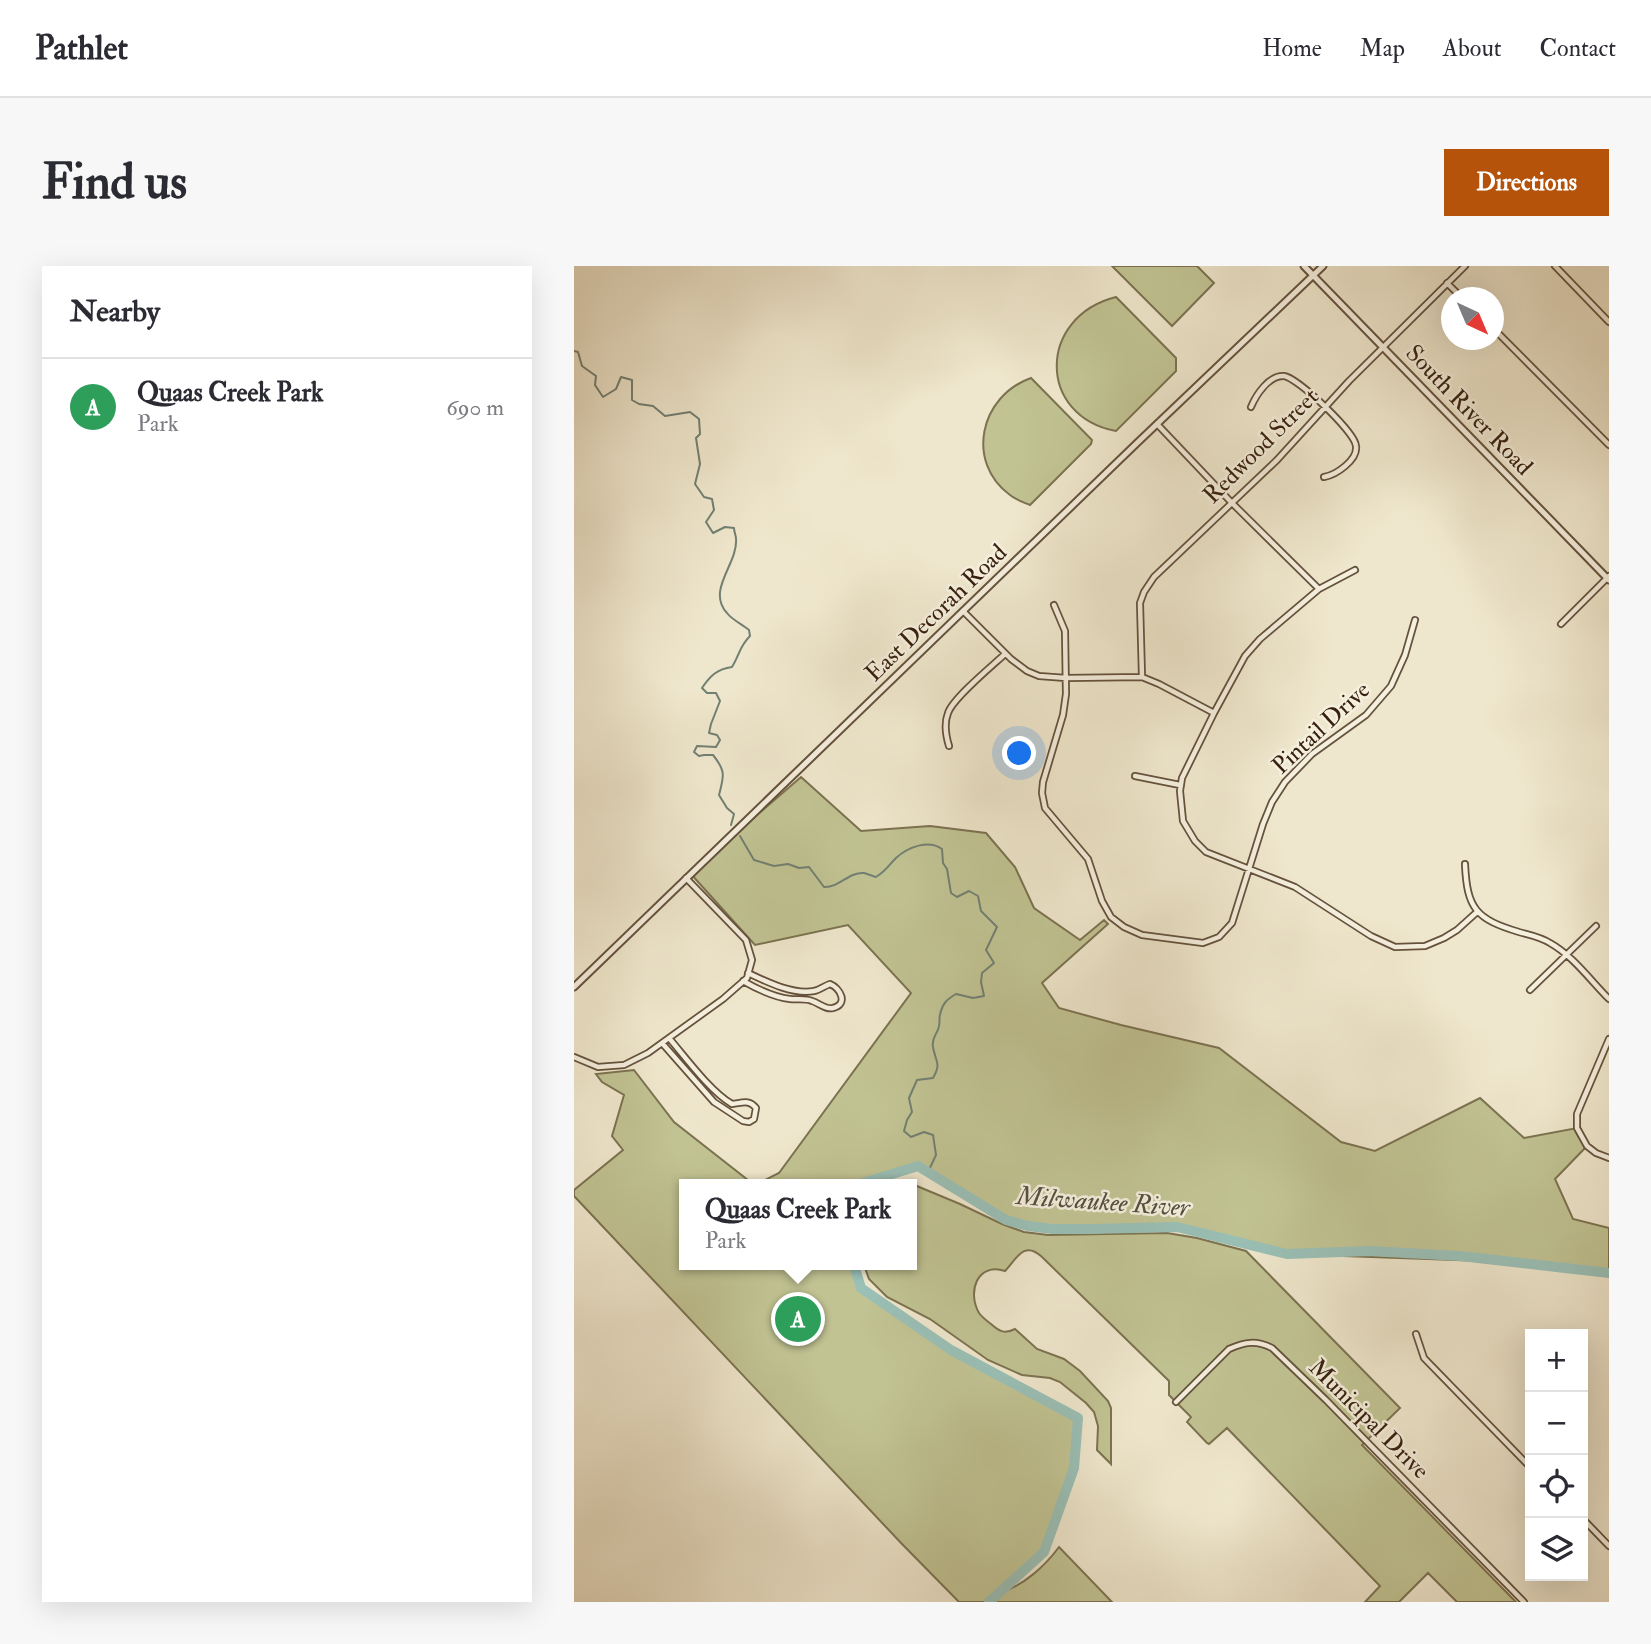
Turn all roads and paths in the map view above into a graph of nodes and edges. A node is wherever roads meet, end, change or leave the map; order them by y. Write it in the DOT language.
graph roads {
  1 [pos="1304,266"];
  2 [pos="1323,266"];
  3 [pos="1465,266"];
  4 [pos="1555,266"];
  5 [pos="1313,275"];
  6 [pos="1447,283"];
  7 [pos="1451,287"];
  8 [pos="1609,322"];
  9 [pos="1504,340"];
  10 [pos="1384,347"];
  11 [pos="1251,407"];
  12 [pos="1325,407"];
  13 [pos="1157,424"];
  14 [pos="1609,445"];
  15 [pos="1324,477"];
  16 [pos="1231,502"];
  17 [pos="1355,570"];
  18 [pos="1608,578"];
  19 [pos="1320,589"];
  20 [pos="1054,605"];
  21 [pos="963,611"];
  22 [pos="1415,620"];
  23 [pos="1561,624"];
  24 [pos="1005,654"];
  25 [pos="1142,677"];
  26 [pos="1066,678"];
  27 [pos="1214,713"];
  28 [pos="949,746"];
  29 [pos="1135,776"];
  30 [pos="1180,785"];
  31 [pos="1465,863"];
  32 [pos="1249,869"];
  33 [pos="686,877"];
  34 [pos="1477,912"];
  35 [pos="1596,926"];
  36 [pos="1566,955"];
  37 [pos="748,973"];
  38 [pos="743,981"];
  39 [pos="574,987"];
  40 [pos="1530,990"];
  41 [pos="1609,999"];
  42 [pos="669,1038"];
  43 [pos="1609,1039"];
  44 [pos="662,1043"];
  45 [pos="574,1057"];
  46 [pos="1609,1158"];
  47 [pos="1416,1334"];
  48 [pos="1176,1402"];
  49 [pos="1525,1462"];
  50 [pos="1588,1524"];
  51 [pos="1609,1546"];
  52 [pos="1524,1602"];
  1 -- 5 [label="street, South River Road"];
  2 -- 5 [label="street, East Decorah Road"];
  3 -- 6 [label="street, Redwood Street"];
  4 -- 8 [label="street"];
  5 -- 10 [label="street, South River Road"];
  5 -- 13 [label="street, East Decorah Road"];
  6 -- 7 [label="street"];
  6 -- 10 [label="street, Redwood Street"];
  9 -- 14 [label="street"];
  10 -- 12 [label="street, Redwood Street"];
  10 -- 18 [label="street, South River Road"];
  11 -- 12 [label="street"];
  12 -- 15 [label="street"];
  12 -- 16 [label="street, Redwood Street"];
  13 -- 16 [label="street"];
  13 -- 21 [label="street, East Decorah Road"];
  16 -- 19 [label="street"];
  16 -- 25 [label="street, Redwood Street"];
  17 -- 19 [label="street"];
  18 -- 23 [label="street"];
  19 -- 27 [label="street"];
  20 -- 26 [label="street"];
  21 -- 24 [label="street"];
  21 -- 33 [label="street, East Decorah Road"];
  22 -- 32 [label="street, Pintail Drive"];
  24 -- 26 [label="street"];
  24 -- 28 [label="street"];
  25 -- 26 [label="street"];
  25 -- 27 [label="street"];
  26 -- 32 [label="street, Pintail Drive"];
  27 -- 30 [label="street"];
  29 -- 30 [label="street"];
  30 -- 32 [label="street"];
  31 -- 34 [label="street"];
  32 -- 34 [label="street"];
  33 -- 37 [label="street"];
  33 -- 39 [label="street, East Decorah Road"];
  34 -- 36 [label="street"];
  35 -- 36 [label="street"];
  36 -- 40 [label="street"];
  36 -- 41 [label="street"];
  37 -- 38 [label="street"];
  37 -- 38 [label="street"];
  38 -- 42 [label="street"];
  42 -- 44 [label="street"];
  42 -- 44 [label="street"];
  43 -- 46 [label="street"];
  44 -- 45 [label="street"];
  47 -- 49 [label="street"];
  48 -- 52 [label="street, Municipal Drive"];
  50 -- 51 [label="street"];
}
